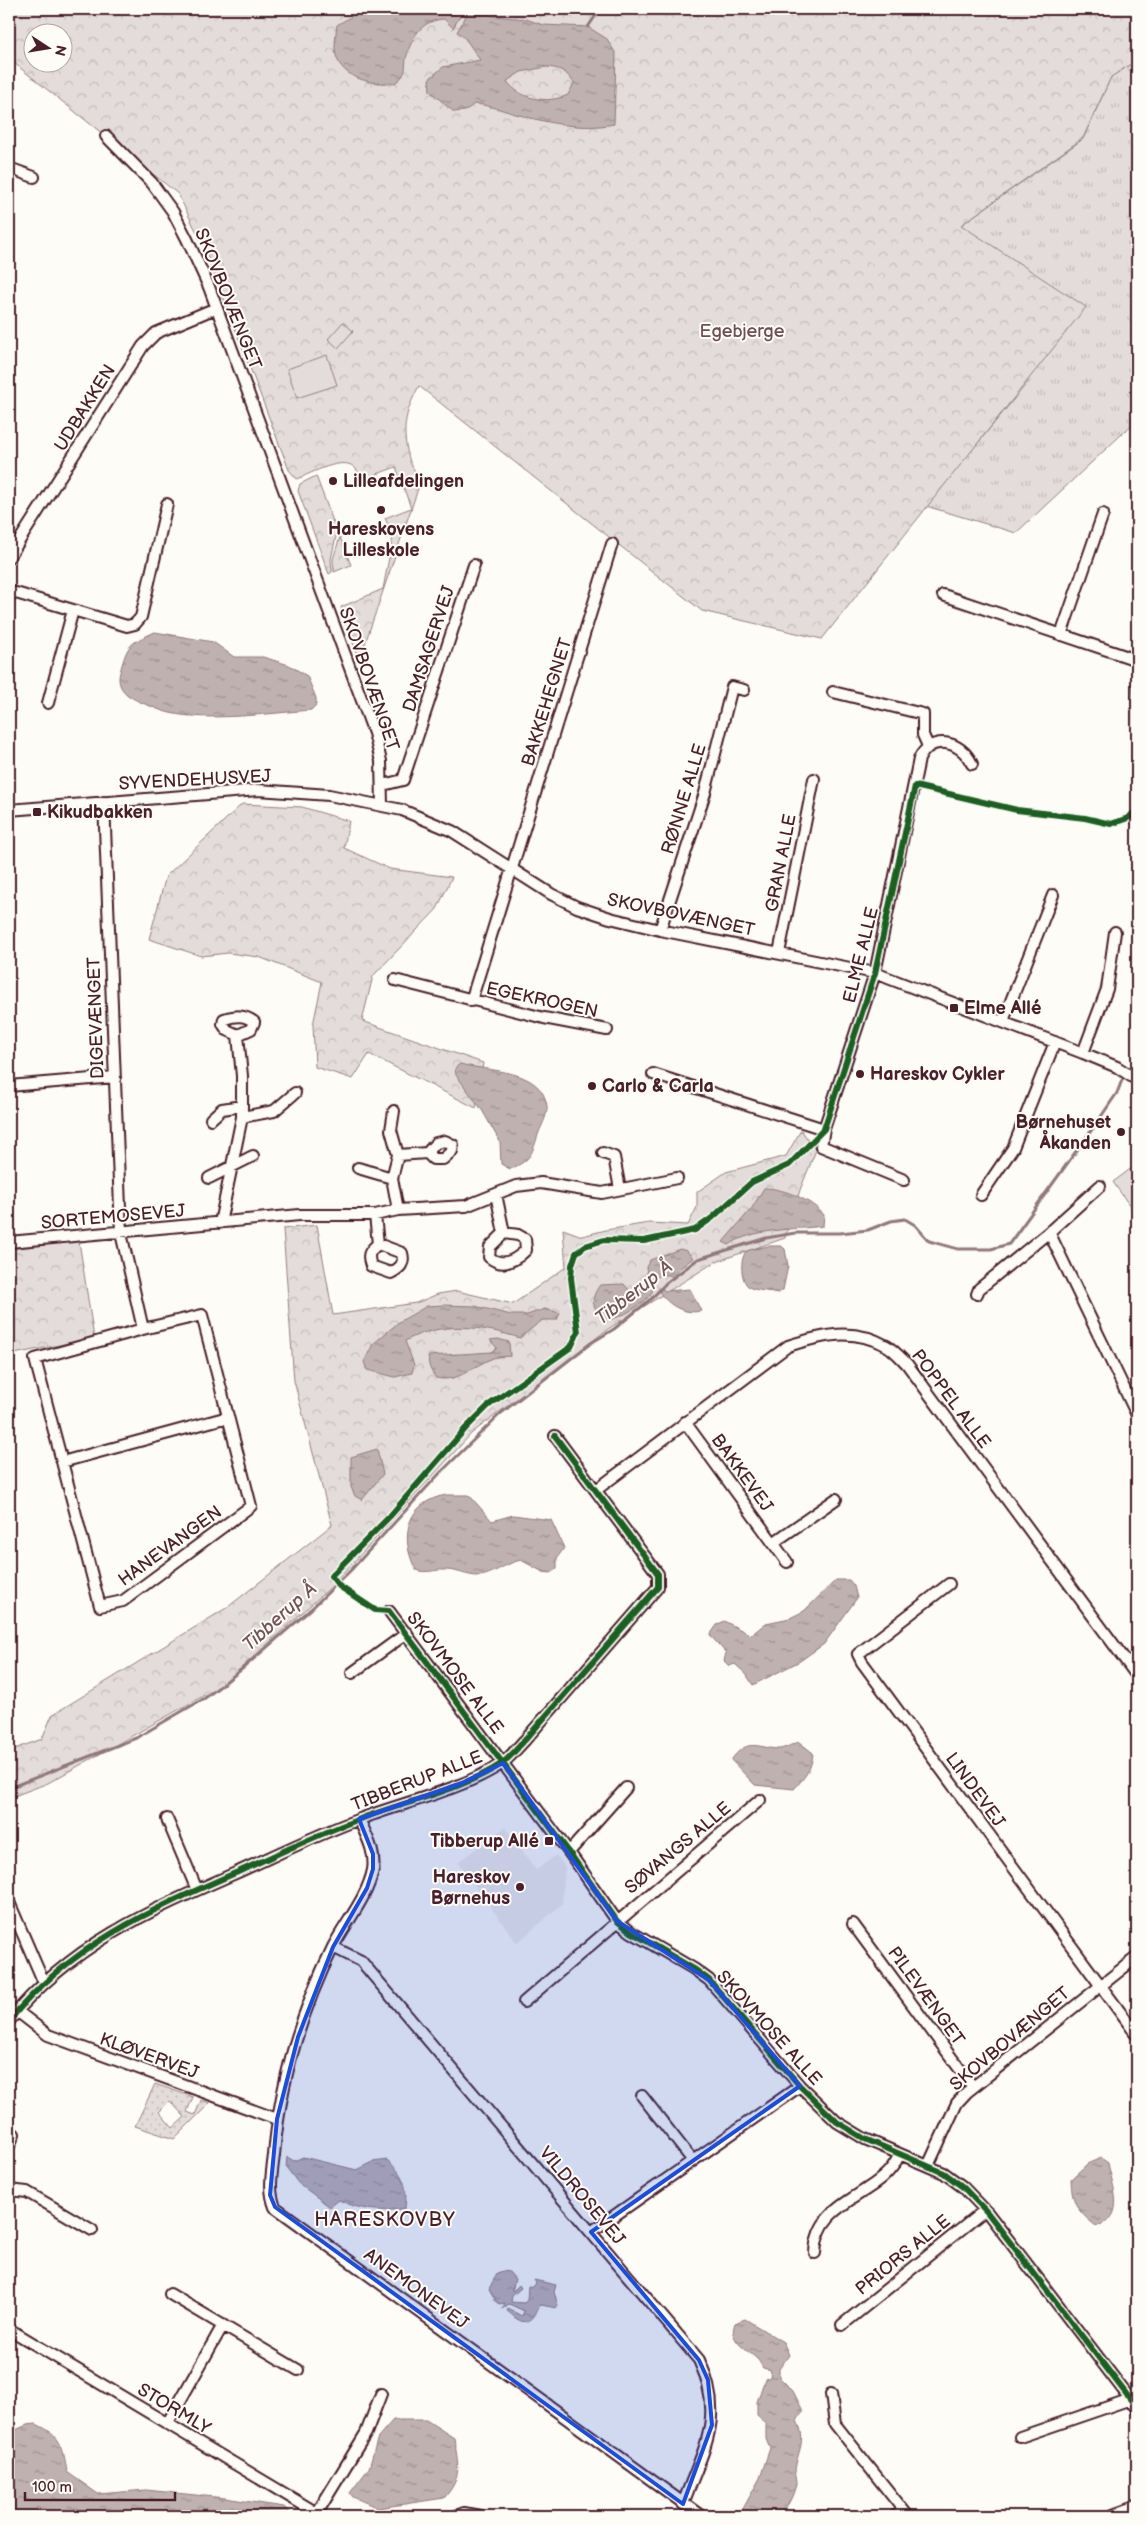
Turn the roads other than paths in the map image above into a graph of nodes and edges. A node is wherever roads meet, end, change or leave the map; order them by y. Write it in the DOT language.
graph roads {
  1 [pos="106,136"];
  2 [pos="9,168"];
  3 [pos="34,177"];
  4 [pos="216,308"];
  5 [pos="167,504"];
  6 [pos="1102,514"];
  7 [pos="612,544"];
  8 [pos="9,557"];
  9 [pos="474,565"];
  10 [pos="9,591"];
  11 [pos="944,595"];
  12 [pos="73,610"];
  13 [pos="1061,635"];
  14 [pos="1137,660"];
  15 [pos="744,690"];
  16 [pos="833,692"];
  17 [pos="48,703"];
  18 [pos="928,746"];
  19 [pos="972,764"];
  20 [pos="814,779"];
  21 [pos="383,785"];
  22 [pos="104,802"];
  23 [pos="382,805"];
  24 [pos="9,810"];
  25 [pos="513,869"];
  26 [pos="1053,895"];
  27 [pos="660,930"];
  28 [pos="1116,932"];
  29 [pos="779,952"];
  30 [pos="875,972"];
  31 [pos="395,980"];
  32 [pos="471,1001"];
  33 [pos="1003,1021"];
  34 [pos="607,1030"];
  35 [pos="238,1035"];
  36 [pos="1055,1042"];
  37 [pos="1083,1053"];
  38 [pos="653,1074"];
  39 [pos="115,1077"];
  40 [pos="1137,1080"];
  41 [pos="9,1086"];
  42 [pos="295,1093"];
  43 [pos="394,1111"];
  44 [pos="242,1112"];
  45 [pos="211,1118"];
  46 [pos="824,1129"];
  47 [pos="427,1153"];
  48 [pos="603,1153"];
  49 [pos="398,1155"];
  50 [pos="253,1156"];
  51 [pos="231,1168"];
  52 [pos="358,1168"];
  53 [pos="209,1178"];
  54 [pos="392,1178"];
  55 [pos="677,1178"];
  56 [pos="904,1180"];
  57 [pos="1100,1186"];
  58 [pos="620,1190"];
  59 [pos="496,1194"];
  60 [pos="981,1195"];
  61 [pos="398,1210"];
  62 [pos="376,1215"];
  63 [pos="220,1224"];
  64 [pos="1049,1232"];
  65 [pos="121,1233"];
  66 [pos="504,1233"];
  67 [pos="9,1242"];
  68 [pos="378,1244"];
  69 [pos="977,1294"];
  70 [pos="143,1329"];
  71 [pos="1137,1415"];
  72 [pos="228,1417"];
  73 [pos="685,1422"];
  74 [pos="555,1436"];
  75 [pos="62,1462"];
  76 [pos="596,1490"];
  77 [pos="836,1499"];
  78 [pos="773,1543"];
  79 [pos="787,1562"];
  80 [pos="949,1584"];
  81 [pos="389,1610"];
  82 [pos="407,1633"];
  83 [pos="352,1673"];
  84 [pos="1137,1676"];
  85 [pos="503,1763"];
  86 [pos="626,1788"];
  87 [pos="760,1800"];
  88 [pos="167,1819"];
  89 [pos="359,1819"];
  90 [pos="569,1852"];
  91 [pos="197,1890"];
  92 [pos="9,1902"];
  93 [pos="618,1921"];
  94 [pos="853,1924"];
  95 [pos="333,1947"];
  96 [pos="1137,1957"];
  97 [pos="44,1983"];
  98 [pos="1100,1986"];
  99 [pos="524,2002"];
  100 [pos="17,2011"];
  101 [pos="9,2021"];
  102 [pos="1137,2036"];
  103 [pos="800,2086"];
  104 [pos="973,2087"];
  105 [pos="642,2096"];
  106 [pos="277,2119"];
  107 [pos="14,2134"];
  108 [pos="9,2146"];
  109 [pos="899,2155"];
  110 [pos="693,2161"];
  111 [pos="928,2166"];
  112 [pos="9,2190"];
  113 [pos="985,2210"];
  114 [pos="92,2230"];
  115 [pos="591,2232"];
  116 [pos="814,2252"];
  117 [pos="170,2294"];
  118 [pos="223,2325"];
  119 [pos="842,2325"];
  120 [pos="9,2329"];
  121 [pos="298,2370"];
  122 [pos="381,2394"];
  123 [pos="831,2394"];
  124 [pos="1131,2399"];
  125 [pos="1137,2408"];
  126 [pos="167,2424"];
  127 [pos="1020,2437"];
  128 [pos="683,2504"];
  129 [pos="1137,2506"];
  130 [pos="906,2514"];
  131 [pos="319,2515"];
  132 [pos="456,2516"];
  133 [pos="480,2516"];
  134 [pos="701,2516"];
  135 [pos="894,2516"];
  136 [pos="1110,2516"];
  1 -- 4 [label="street, SKOVBOVÆNGET"];
  2 -- 3 [label="street"];
  4 -- 8 [label="street, UDBAKKEN"];
  4 -- 21 [label="street, SKOVBOVÆNGET"];
  5 -- 12 [label="street"];
  6 -- 13 [label="street"];
  7 -- 25 [label="street, BAKKEHEGNET"];
  9 -- 21 [label="street, DAMSAGERVEJ"];
  10 -- 12 [label="street"];
  11 -- 13 [label="street"];
  12 -- 17 [label="street"];
  13 -- 14 [label="street"];
  15 -- 27 [label="street, RØNNE ALLE"];
  16 -- 18 [label="street"];
  18 -- 19 [label="street"];
  18 -- 30 [label="street, ELME ALLE"];
  20 -- 29 [label="street, GRAN ALLE"];
  21 -- 23 [label="street, SKOVBOVÆNGET"];
  22 -- 23 [label="street, SYVENDEHUSVEJ"];
  22 -- 24 [label="street, SYVENDEHUSVEJ"];
  22 -- 39 [label="street, DIGEVÆNGET"];
  23 -- 25 [label="street, SKOVBOVÆNGET"];
  25 -- 27 [label="street, SKOVBOVÆNGET"];
  25 -- 32 [label="street, EGEKROGEN"];
  26 -- 33 [label="street"];
  27 -- 29 [label="street, SKOVBOVÆNGET"];
  28 -- 37 [label="street"];
  29 -- 30 [label="street, SKOVBOVÆNGET"];
  30 -- 33 [label="street, SKOVBOVÆNGET"];
  30 -- 46 [label="street, ELME ALLE"];
  31 -- 32 [label="street, EGEKROGEN"];
  32 -- 34 [label="street, EGEKROGEN"];
  33 -- 36 [label="street, SKOVBOVÆNGET"];
  35 -- 44 [label="street"];
  36 -- 37 [label="street, SKOVBOVÆNGET"];
  36 -- 60 [label="street"];
  37 -- 40 [label="street, SKOVBOVÆNGET"];
  38 -- 46 [label="street"];
  39 -- 41 [label="street"];
  39 -- 65 [label="street, DIGEVÆNGET"];
  42 -- 44 [label="street"];
  43 -- 49 [label="street"];
  44 -- 45 [label="street"];
  44 -- 51 [label="street"];
  46 -- 56 [label="street, ELME ALLE"];
  47 -- 49 [label="street"];
  48 -- 58 [label="street"];
  49 -- 54 [label="street"];
  50 -- 51 [label="street"];
  51 -- 53 [label="street"];
  51 -- 63 [label="street"];
  52 -- 54 [label="street"];
  54 -- 61 [label="street"];
  55 -- 58 [label="street, SORTEMOSEVEJ"];
  57 -- 64 [label="street"];
  58 -- 59 [label="street, SORTEMOSEVEJ"];
  59 -- 61 [label="street, SORTEMOSEVEJ"];
  59 -- 66 [label="street"];
  61 -- 62 [label="street, SORTEMOSEVEJ"];
  62 -- 63 [label="street, SORTEMOSEVEJ"];
  62 -- 68 [label="street"];
  63 -- 65 [label="street, SORTEMOSEVEJ"];
  64 -- 69 [label="street"];
  64 -- 71 [label="street"];
  65 -- 67 [label="street, SORTEMOSEVEJ"];
  65 -- 70 [label="street"];
  70 -- 72 [label="street, HANEVANGEN"];
  70 -- 75 [label="street, HANEVANGEN"];
  72 -- 75 [label="street"];
  72 -- 75 [label="street, HANEVANGEN"];
  73 -- 76 [label="street, POPPEL ALLE"];
  73 -- 78 [label="street, BAKKEVEJ"];
  73 -- 84 [label="street, POPPEL ALLE"];
  74 -- 76 [label="street, TIBBERUP ALLE"];
  76 -- 85 [label="street, TIBBERUP ALLE"];
  77 -- 78 [label="street"];
  78 -- 79 [label="street, BAKKEVEJ"];
  80 -- 98 [label="street, LINDEVEJ"];
  81 -- 82 [label="street, SKOVMOSE ALLE"];
  82 -- 83 [label="street"];
  82 -- 85 [label="street, SKOVMOSE ALLE"];
  85 -- 89 [label="street, TIBBERUP ALLE"];
  85 -- 90 [label="street, SKOVMOSE ALLE"];
  86 -- 90 [label="street"];
  87 -- 93 [label="street, SØVANGS ALLE"];
  88 -- 91 [label="street"];
  89 -- 91 [label="street, TIBBERUP ALLE"];
  89 -- 95 [label="street, ANEMONEVEJ"];
  90 -- 93 [label="street, SKOVMOSE ALLE"];
  91 -- 97 [label="street, TIBBERUP ALLE"];
  92 -- 97 [label="street"];
  93 -- 99 [label="street, SØVANGS ALLE"];
  93 -- 103 [label="street, SKOVMOSE ALLE"];
  94 -- 104 [label="street, PILEVÆNGET"];
  95 -- 106 [label="street, ANEMONEVEJ"];
  95 -- 115 [label="street, VILDROSEVEJ"];
  96 -- 98 [label="street, SKOVBOVÆNGET"];
  97 -- 100 [label="street, TIBBERUP ALLE"];
  98 -- 102 [label="street, LINDEVEJ"];
  98 -- 104 [label="street, SKOVBOVÆNGET"];
  100 -- 101 [label="street, TIBBERUP ALLE"];
  100 -- 106 [label="street, KLØVERVEJ"];
  103 -- 109 [label="street, SKOVMOSE ALLE"];
  103 -- 110 [label="street"];
  104 -- 111 [label="street, SKOVBOVÆNGET"];
  105 -- 110 [label="street"];
  106 -- 128 [label="street, ANEMONEVEJ"];
  107 -- 108 [label="street"];
  109 -- 111 [label="street, SKOVMOSE ALLE"];
  109 -- 116 [label="street"];
  110 -- 115 [label="street"];
  111 -- 113 [label="street, SKOVMOSE ALLE"];
  112 -- 114 [label="street"];
  113 -- 119 [label="street, PRIORS ALLE"];
  113 -- 124 [label="street, SKOVMOSE ALLE"];
  115 -- 128 [label="street, VILDROSEVEJ"];
  117 -- 118 [label="street"];
  118 -- 121 [label="street"];
  118 -- 126 [label="street"];
  120 -- 126 [label="street, STORMLY"];
  122 -- 131 [label="street"];
  123 -- 130 [label="street"];
  124 -- 125 [label="street, SKOVMOSE ALLE"];
  124 -- 127 [label="street"];
  126 -- 131 [label="street, STORMLY"];
  128 -- 134 [label="street, ANEMONEVEJ"];
  129 -- 136 [label="street"];
  130 -- 135 [label="street"];
  132 -- 133 [label="street"];
}
